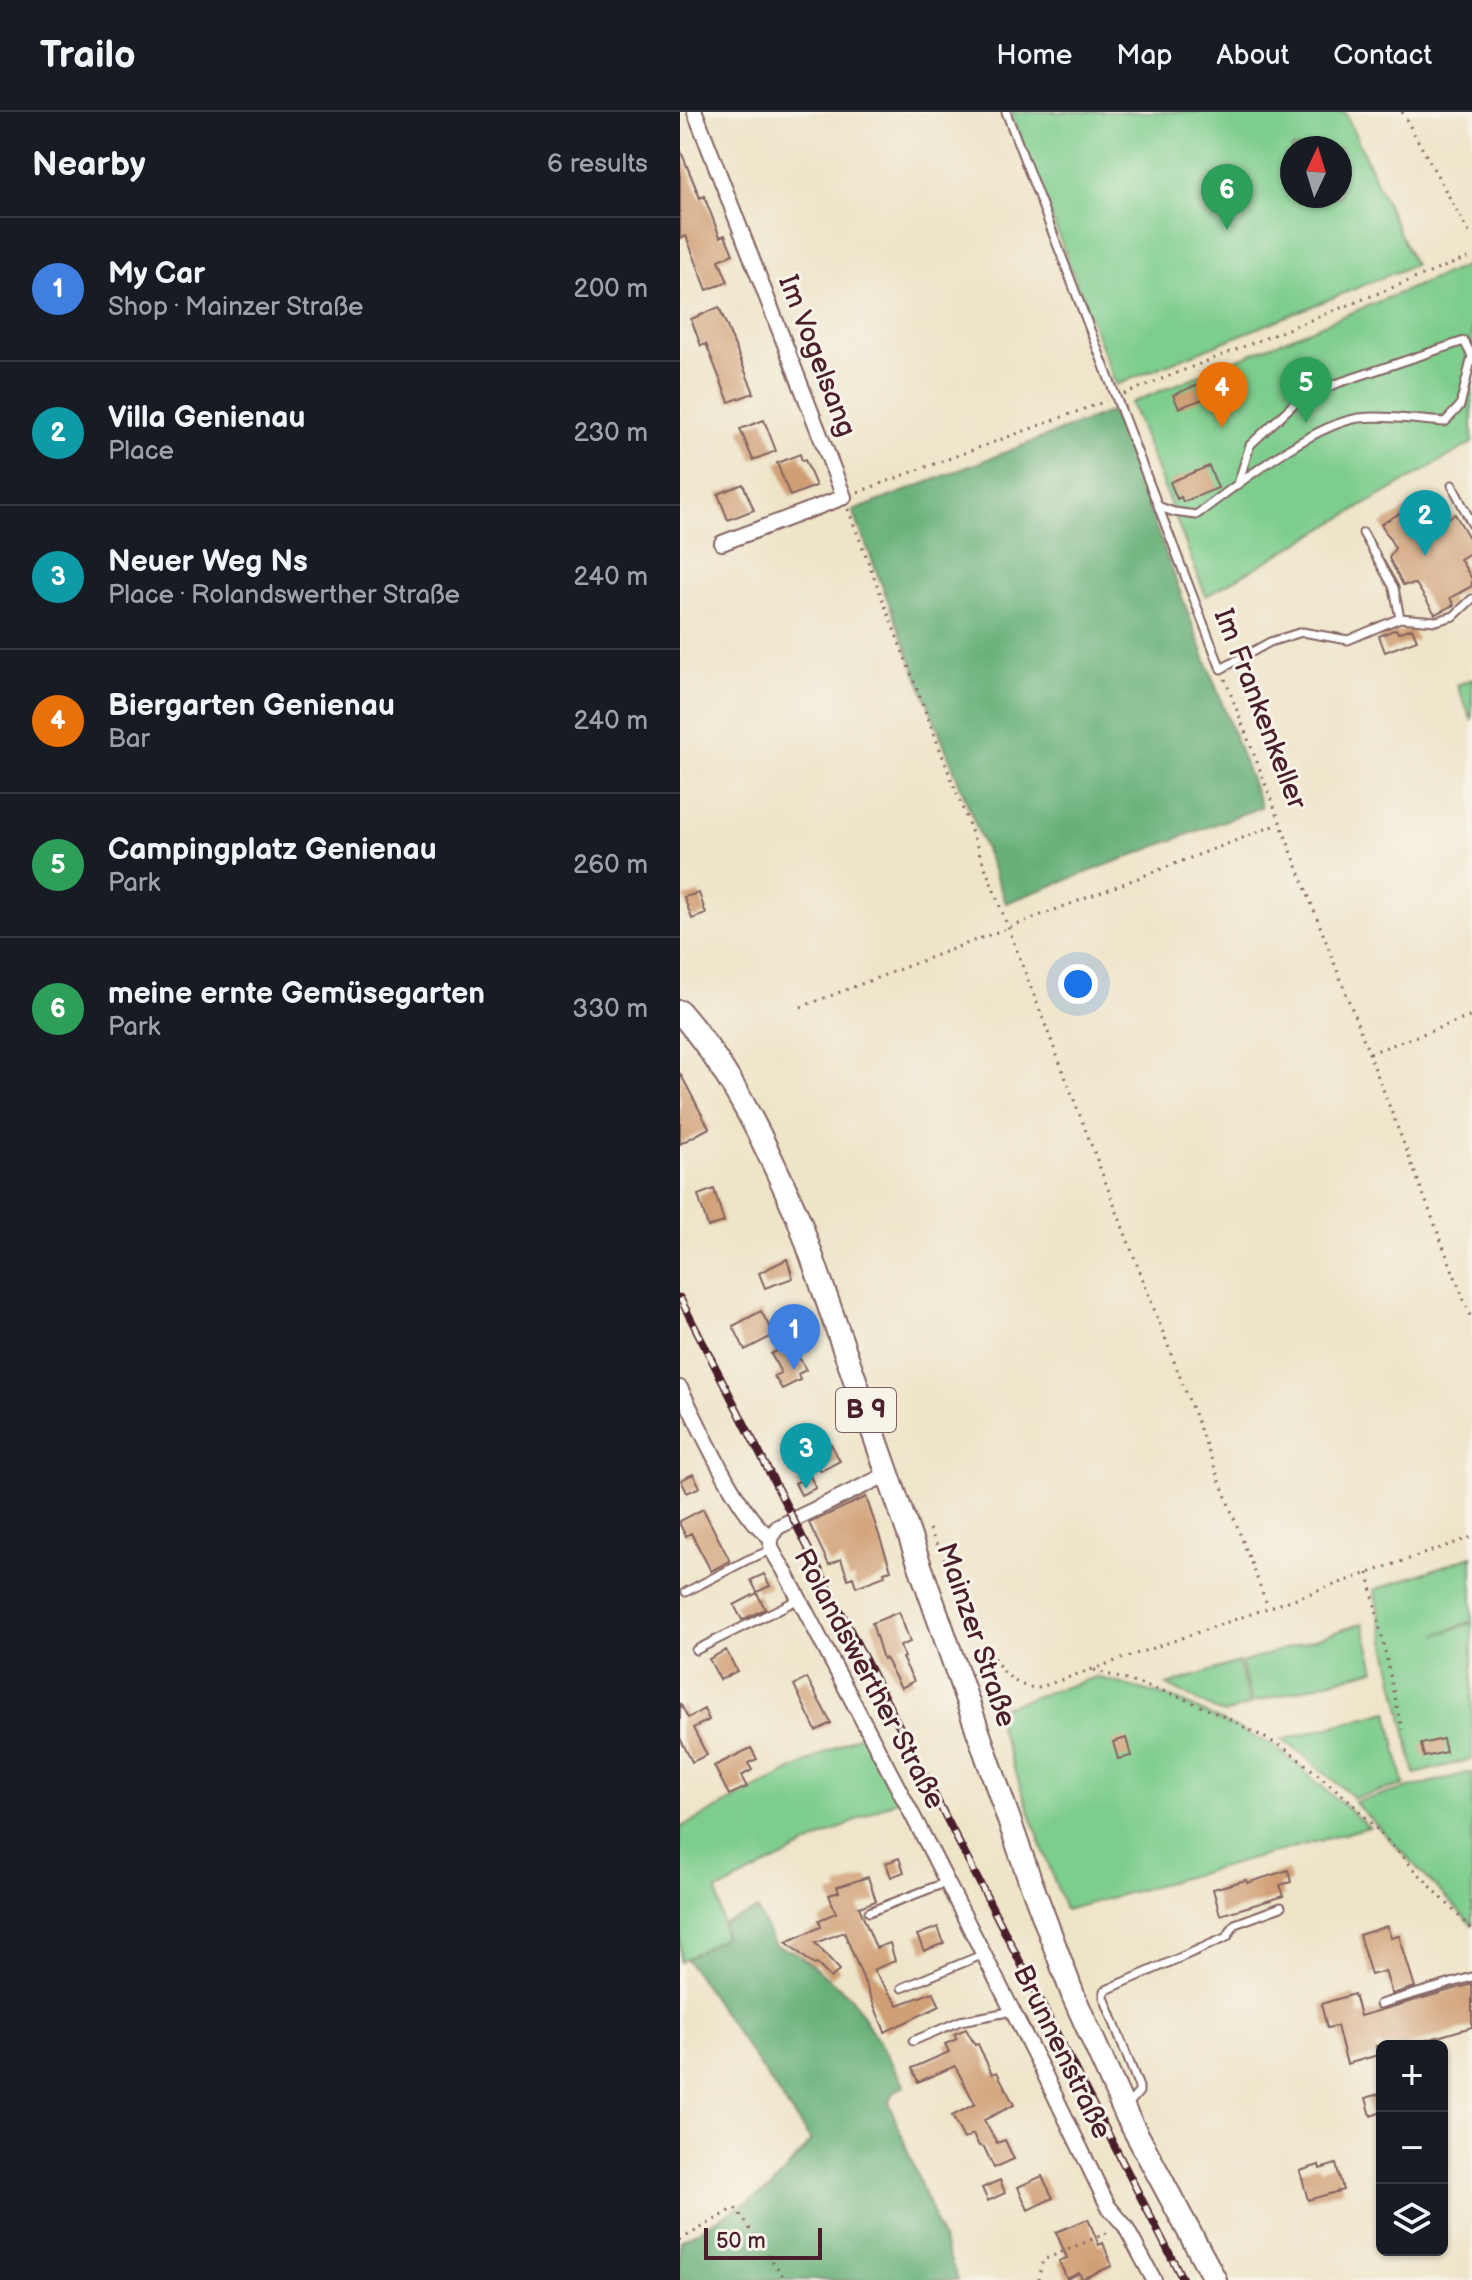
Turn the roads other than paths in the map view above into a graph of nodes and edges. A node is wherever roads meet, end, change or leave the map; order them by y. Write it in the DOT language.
graph roads {
  1 [pos="695,112"];
  2 [pos="1006,112"];
  3 [pos="1238,484"];
  4 [pos="1452,485"];
  5 [pos="1160,507"];
  6 [pos="1472,524"];
  7 [pos="1363,533"];
  8 [pos="722,543"];
  9 [pos="1472,599"];
  10 [pos="1400,618"];
  11 [pos="680,1012"];
  12 [pos="680,1388"];
  13 [pos="888,1474"];
  14 [pos="771,1544"];
  15 [pos="686,1592"];
  16 [pos="799,1599"];
  17 [pos="696,1650"];
  18 [pos="928,1845"];
  19 [pos="947,1882"];
  20 [pos="1281,1907"];
  21 [pos="869,1912"];
  22 [pos="984,1954"];
  23 [pos="1472,1977"];
  24 [pos="902,1988"];
  25 [pos="1380,2004"];
  26 [pos="1012,2009"];
  27 [pos="913,2041"];
  28 [pos="1124,2109"];
  29 [pos="1154,2280"];
  30 [pos="1215,2280"];
  1 -- 8 [label="street, Im Vogelsang"];
  2 -- 5 [label="lane, Im Frankenkeller"];
  3 -- 3 [label="lane"];
  3 -- 5 [label="lane"];
  4 -- 6 [label="lane"];
  5 -- 10 [label="lane, Im Frankenkeller"];
  7 -- 10 [label="lane"];
  9 -- 10 [label="lane"];
  11 -- 13 [label="main road, Mainzer Straße / B 9"];
  12 -- 14 [label="street, Rolandswerther Straße"];
  13 -- 14 [label="street, Rolandswerther Straße"];
  13 -- 28 [label="main road, Mainzer Straße / B 9"];
  14 -- 15 [label="lane"];
  14 -- 16 [label="street, Rolandswerther Straße"];
  16 -- 17 [label="lane"];
  16 -- 18 [label="street, Rolandswerther Straße"];
  18 -- 19 [label="street, Brunnenstraße"];
  19 -- 21 [label="lane"];
  19 -- 22 [label="street, Brunnenstraße"];
  20 -- 28 [label="lane"];
  22 -- 24 [label="lane"];
  22 -- 26 [label="street, Brunnenstraße"];
  23 -- 25 [label="lane"];
  26 -- 27 [label="lane"];
  26 -- 29 [label="street, Brunnenstraße"];
  28 -- 30 [label="main road, Mainzer Straße / B 9"];
}
